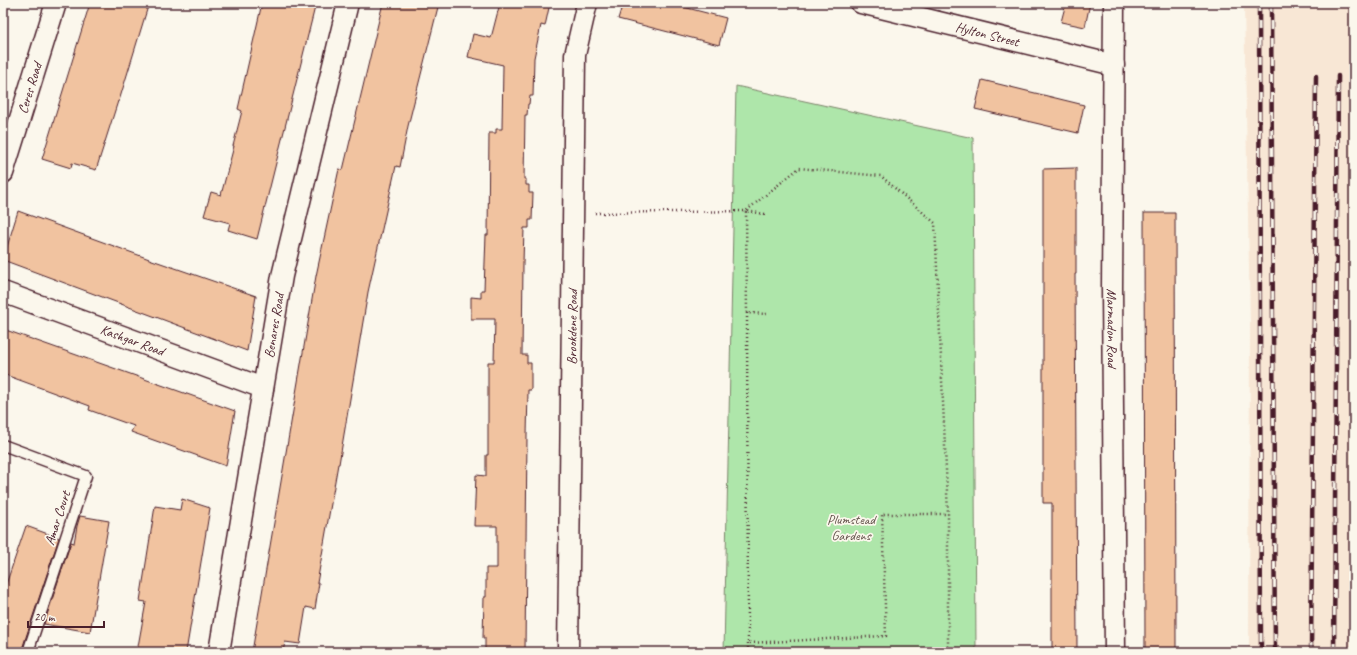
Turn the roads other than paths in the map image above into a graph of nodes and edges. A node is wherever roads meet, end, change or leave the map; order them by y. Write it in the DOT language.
graph roads {
  1 [pos="56,3"];
  2 [pos="348,3"];
  3 [pos="587,3"];
  4 [pos="861,3"];
  5 [pos="1114,3"];
  6 [pos="1114,65"];
  7 [pos="3,173"];
  8 [pos="3,292"];
  9 [pos="263,388"];
  10 [pos="3,445"];
  11 [pos="28,652"];
  12 [pos="219,652"];
  13 [pos="568,652"];
  14 [pos="1115,652"];
  1 -- 7 [label="street, Ceres Road"];
  2 -- 9 [label="street, Benares Road"];
  3 -- 13 [label="street, Brookdene Road"];
  4 -- 6 [label="street, Hylton Street"];
  5 -- 6 [label="street, Marmadon Road"];
  6 -- 14 [label="street, Marmadon Road"];
  8 -- 9 [label="street, Kashgar Road"];
  9 -- 12 [label="street, Benares Road"];
  10 -- 11 [label="lane, Amar Court"];
}
